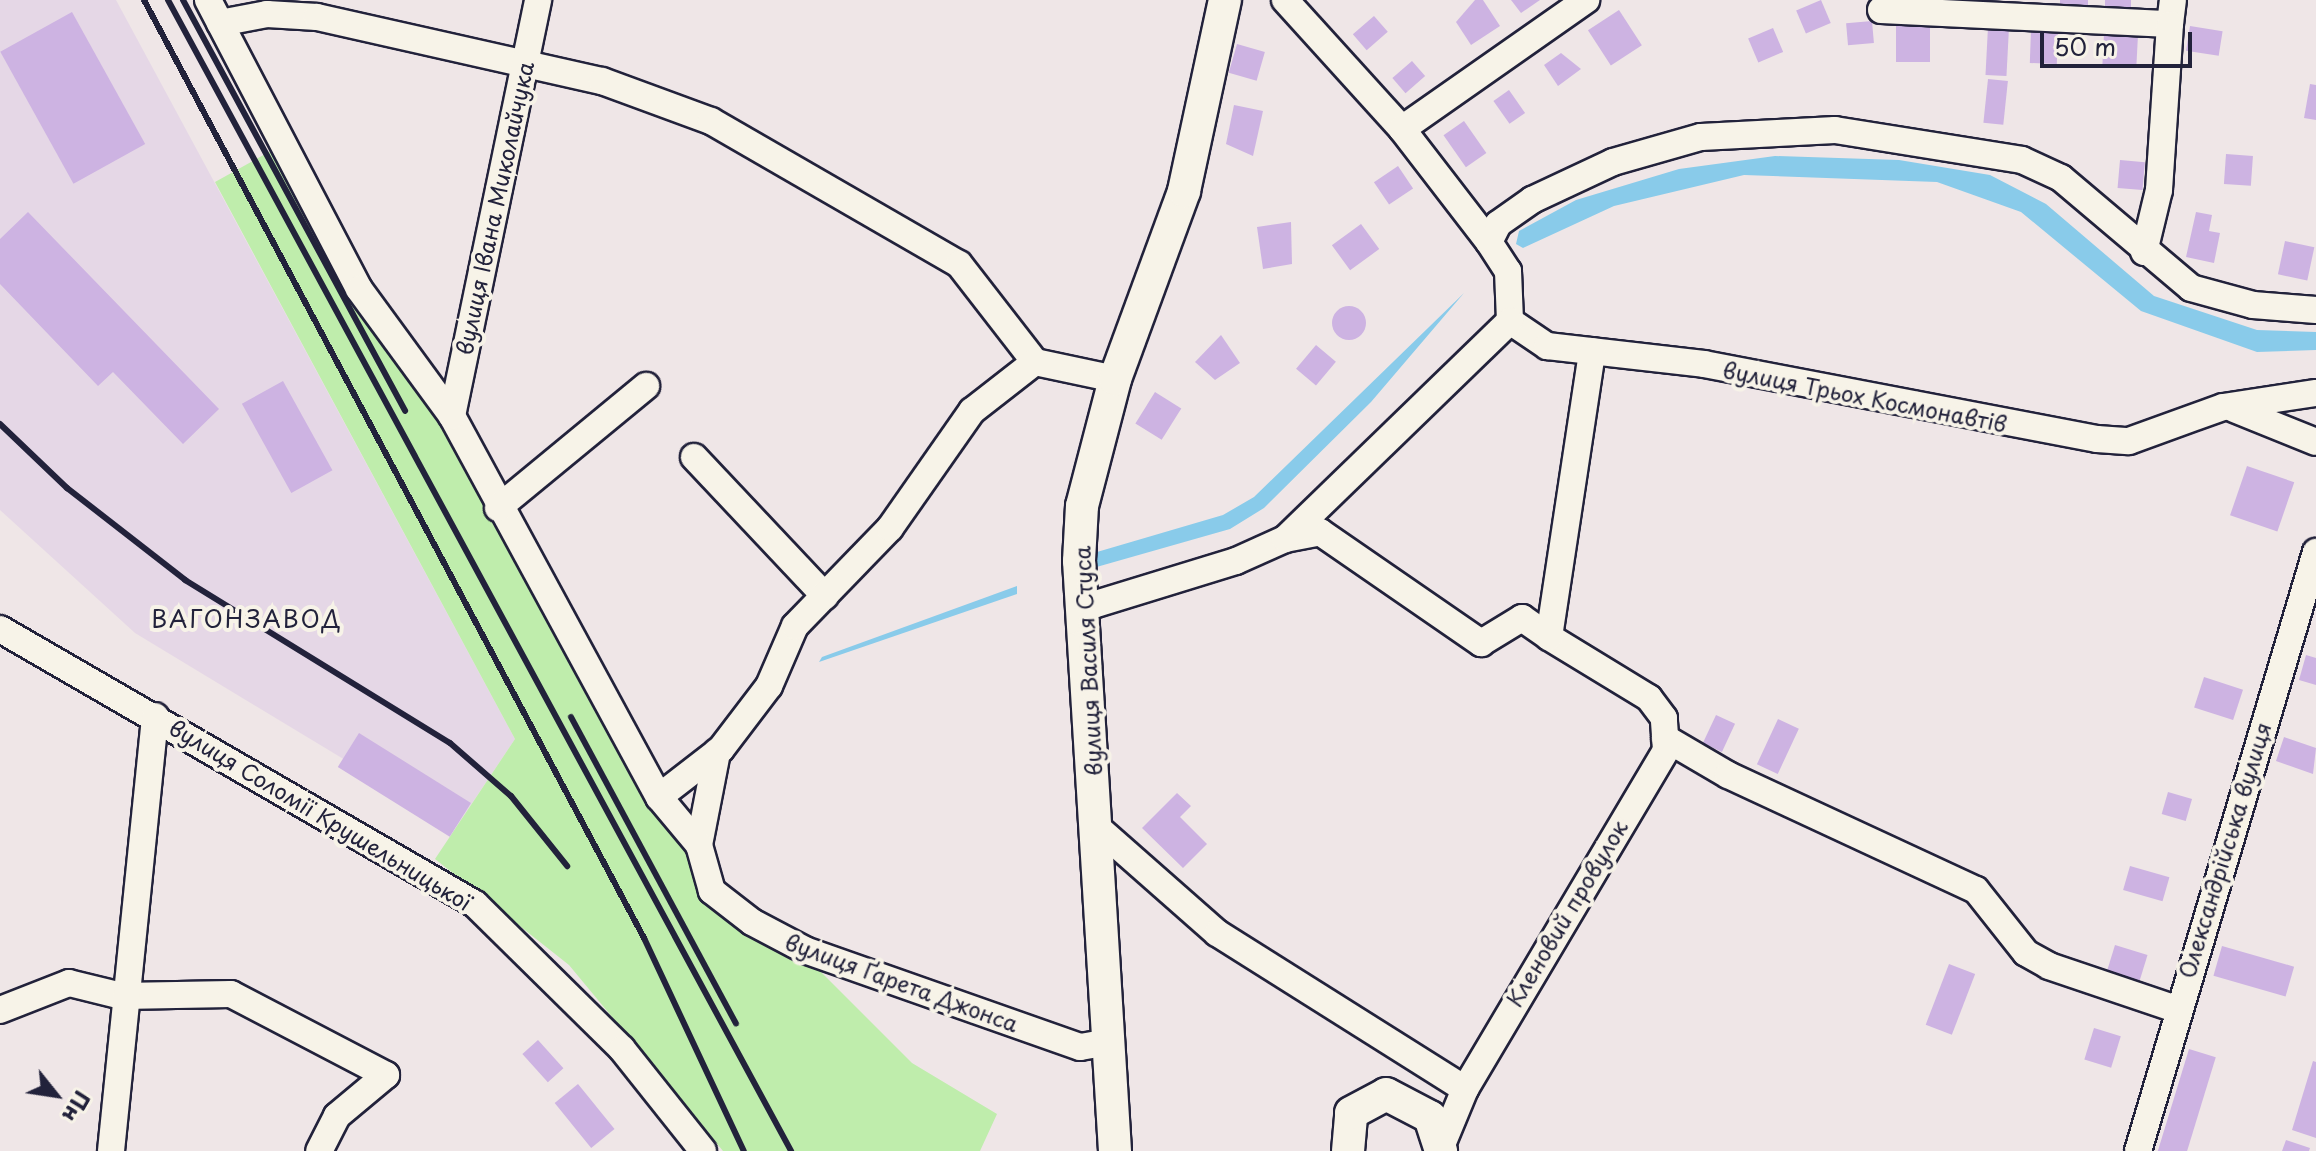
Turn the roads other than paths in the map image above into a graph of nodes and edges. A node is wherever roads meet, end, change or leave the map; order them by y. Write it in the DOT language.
graph roads {
  1 [pos="538,0"];
  2 [pos="1225,0"];
  3 [pos="1285,0"];
  4 [pos="1586,0"];
  5 [pos="1881,10"];
  6 [pos="214,12"];
  7 [pos="2172,12"];
  8 [pos="524,66"];
  9 [pos="1402,129"];
  10 [pos="1489,242"];
  11 [pos="2144,252"];
  12 [pos="2316,310"];
  13 [pos="1510,321"];
  14 [pos="1592,351"];
  15 [pos="1035,362"];
  16 [pos="1115,379"];
  17 [pos="646,386"];
  18 [pos="2316,393"];
  19 [pos="2223,407"];
  20 [pos="452,416"];
  21 [pos="2316,442"];
  22 [pos="694,457"];
  23 [pos="498,508"];
  24 [pos="1285,539"];
  25 [pos="2316,552"];
  26 [pos="825,596"];
  27 [pos="1081,601"];
  28 [pos="0,629"];
  29 [pos="1549,637"];
  30 [pos="155,716"];
  31 [pos="1665,738"];
  32 [pos="717,752"];
  33 [pos="659,797"];
  34 [pos="1098,828"];
  35 [pos="699,845"];
  36 [pos="122,996"];
  37 [pos="2176,1009"];
  38 [pos="0,1010"];
  39 [pos="1109,1042"];
  40 [pos="1465,1089"];
  41 [pos="1441,1149"];
  42 [pos="1347,1150"];
  43 [pos="111,1151"];
  44 [pos="319,1151"];
  45 [pos="703,1151"];
  46 [pos="1115,1151"];
  47 [pos="2138,1151"];
  1 -- 8 [label="street, вулиця Івана Миколайчука"];
  2 -- 16 [label="main road, вулиця Василя Стуса"];
  3 -- 9 [label="street"];
  4 -- 9 [label="street"];
  5 -- 7 [label="street"];
  6 -- 8 [label="street"];
  6 -- 20 [label="street, вулиця Ґарета Джонса"];
  7 -- 11 [label="street"];
  8 -- 15 [label="street"];
  8 -- 20 [label="street, вулиця Івана Миколайчука"];
  9 -- 10 [label="street"];
  10 -- 11 [label="street"];
  10 -- 13 [label="street"];
  11 -- 12 [label="street"];
  13 -- 14 [label="street, вулиця Трьох Космонавтів"];
  13 -- 24 [label="street"];
  14 -- 19 [label="street, вулиця Трьох Космонавтів"];
  14 -- 29 [label="street"];
  15 -- 16 [label="street"];
  15 -- 26 [label="street"];
  16 -- 27 [label="main road, вулиця Василя Стуса"];
  17 -- 23 [label="street"];
  18 -- 19 [label="street, вулиця Трьох Космонавтів"];
  19 -- 21 [label="street"];
  20 -- 23 [label="street, вулиця Ґарета Джонса"];
  22 -- 26 [label="street"];
  23 -- 33 [label="street, вулиця Ґарета Джонса"];
  24 -- 27 [label="street"];
  24 -- 29 [label="street"];
  25 -- 37 [label="street, Олександрійська вулиця"];
  26 -- 32 [label="street"];
  27 -- 34 [label="main road, вулиця Василя Стуса"];
  28 -- 30 [label="street, вулиця Соломії Крушельницької"];
  29 -- 31 [label="street"];
  30 -- 36 [label="street"];
  30 -- 45 [label="street, вулиця Соломії Крушельницької"];
  31 -- 37 [label="street"];
  31 -- 40 [label="street, Кленовий провулок"];
  32 -- 33 [label="street"];
  32 -- 35 [label="street"];
  33 -- 35 [label="street, вулиця Ґарета Джонса"];
  34 -- 39 [label="main road, вулиця Василя Стуса"];
  34 -- 40 [label="street"];
  35 -- 39 [label="street, вулиця Ґарета Джонса"];
  36 -- 38 [label="street"];
  36 -- 43 [label="street"];
  36 -- 44 [label="street"];
  37 -- 47 [label="street, Олександрійська вулиця"];
  39 -- 46 [label="main road, вулиця Василя Стуса"];
  40 -- 41 [label="street, Кленовий провулок"];
  41 -- 42 [label="main road"];
}
